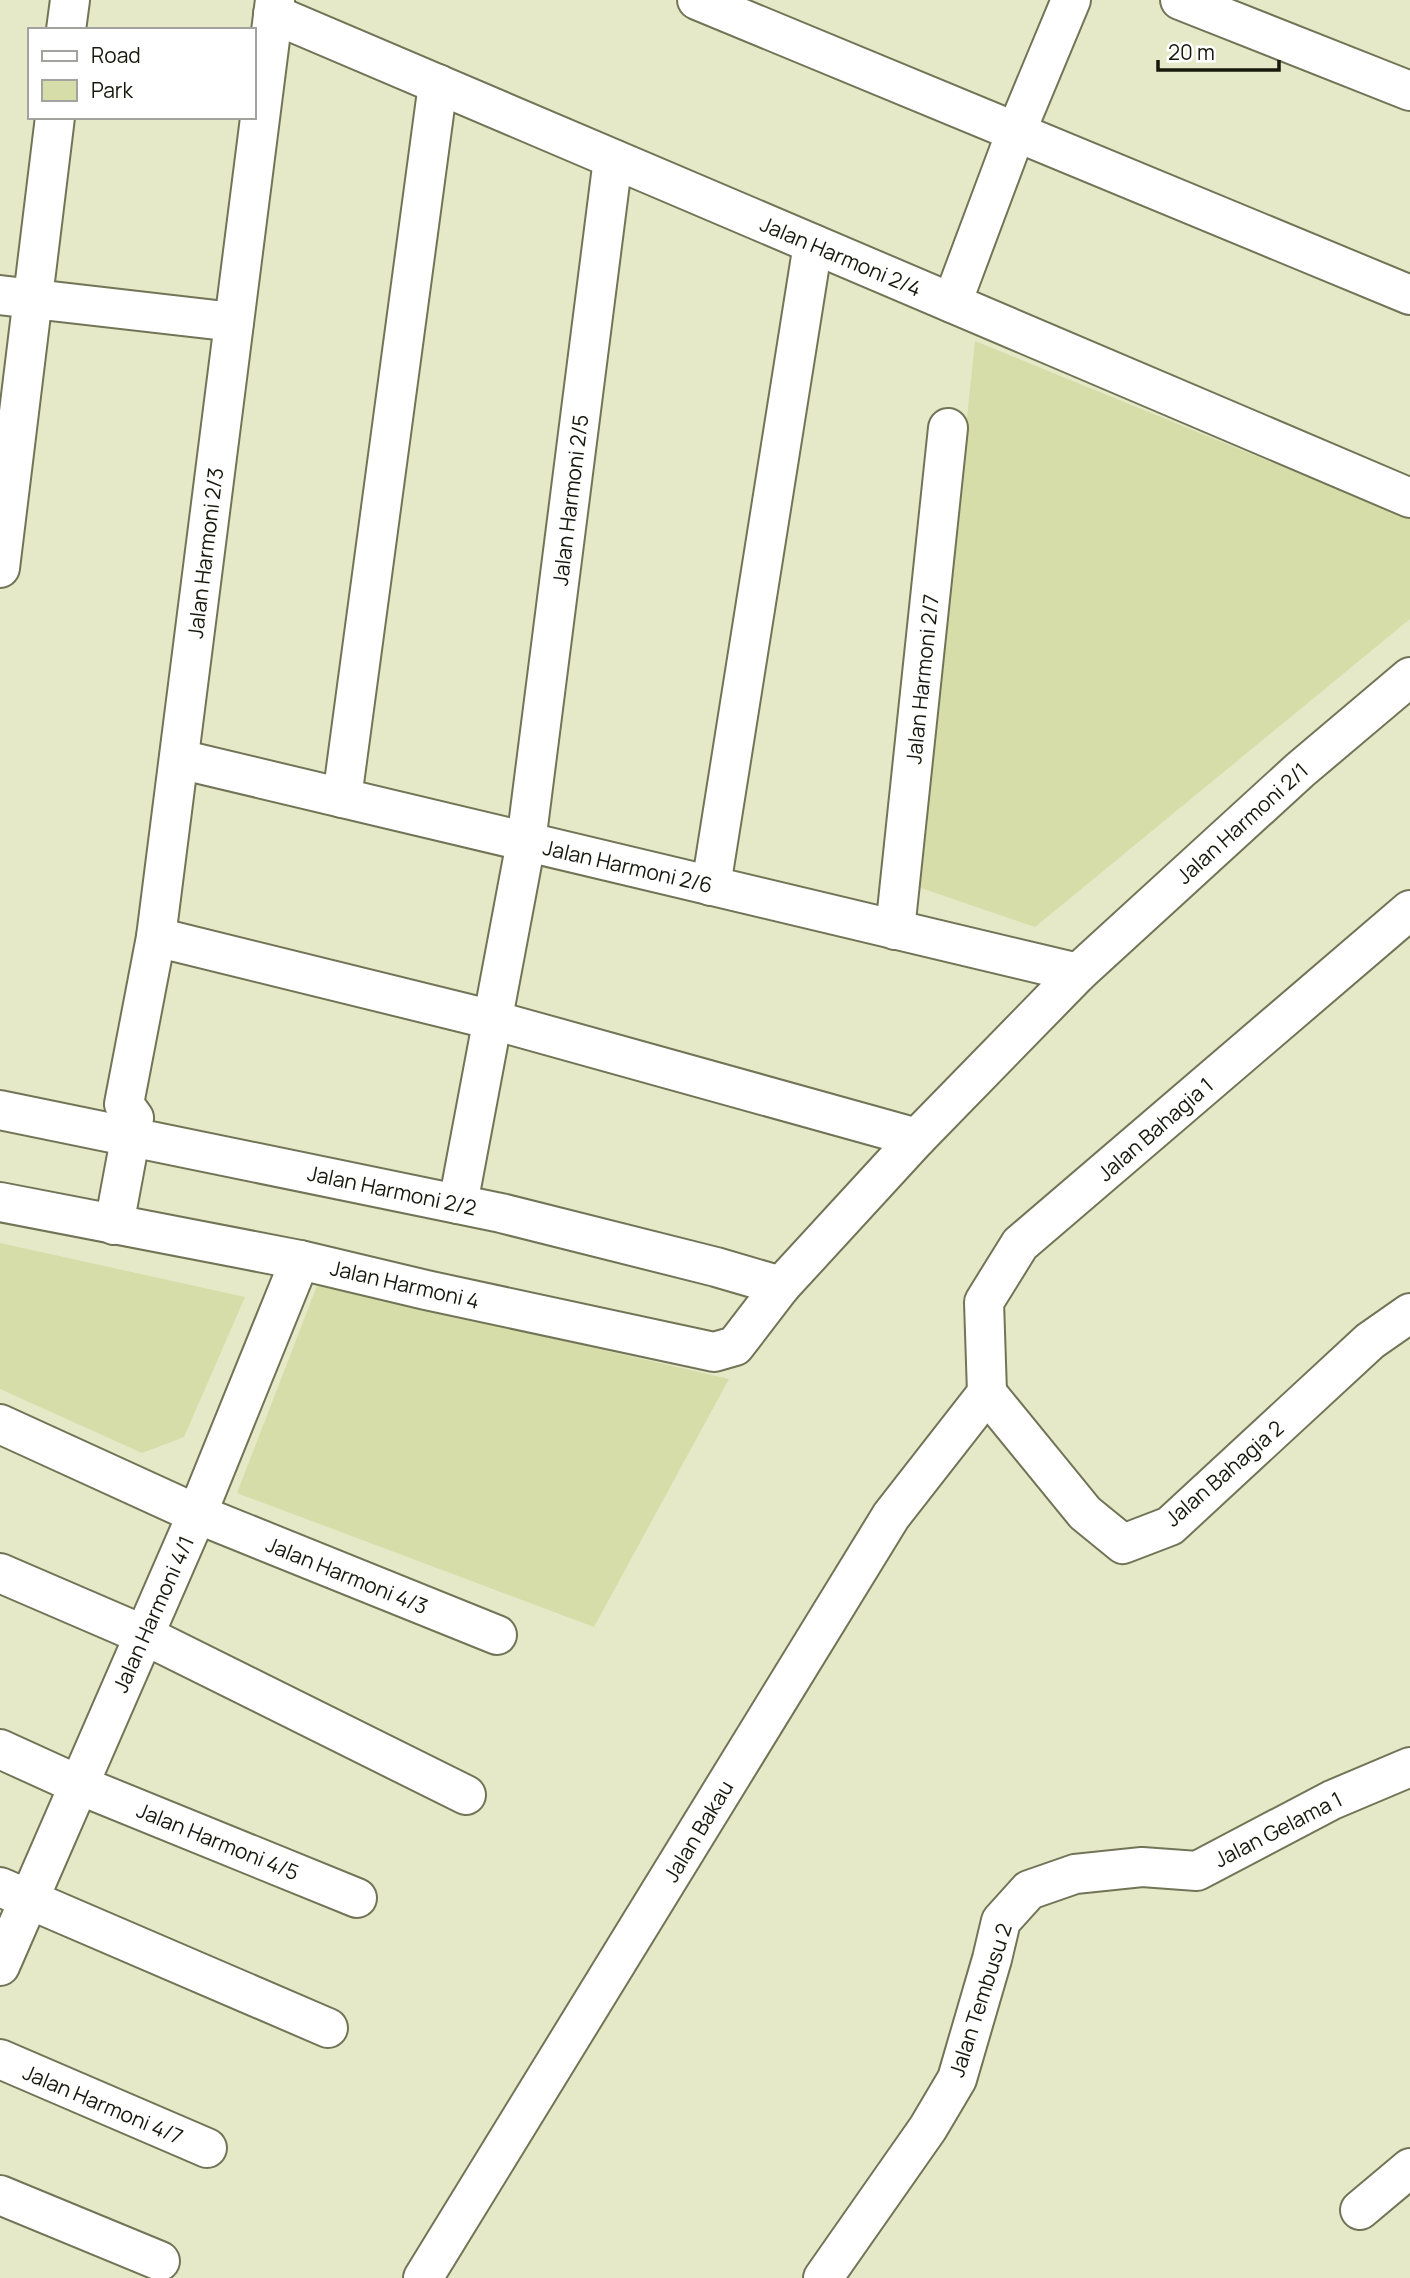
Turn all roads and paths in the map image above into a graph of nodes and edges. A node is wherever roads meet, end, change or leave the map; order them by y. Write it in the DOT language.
graph roads {
  1 [pos="70,0"];
  2 [pos="697,0"];
  3 [pos="1071,0"];
  4 [pos="1180,0"];
  5 [pos="274,7"];
  6 [pos="66,28"];
  7 [pos="438,84"];
  8 [pos="1410,92"];
  9 [pos="55,119"];
  10 [pos="1016,132"];
  11 [pos="613,159"];
  12 [pos="813,244"];
  13 [pos="1410,295"];
  14 [pos="17,297"];
  15 [pos="952,303"];
  16 [pos="234,322"];
  17 [pos="948,428"];
  18 [pos="1410,498"];
  19 [pos="0,568"];
  20 [pos="1410,677"];
  21 [pos="179,759"];
  22 [pos="342,798"];
  23 [pos="526,842"];
  24 [pos="711,886"];
  25 [pos="1410,910"];
  26 [pos="895,930"];
  27 [pos="156,937"];
  28 [pos="1078,973"];
  29 [pos="493,1020"];
  30 [pos="0,1110"];
  31 [pos="121,1123"];
  32 [pos="917,1138"];
  33 [pos="0,1202"];
  34 [pos="458,1204"];
  35 [pos="102,1222"];
  36 [pos="300,1260"];
  37 [pos="781,1286"];
  38 [pos="1410,1313"];
  39 [pos="987,1393"];
  40 [pos="0,1424"];
  41 [pos="197,1514"];
  42 [pos="0,1573"];
  43 [pos="144,1635"];
  44 [pos="497,1635"];
  45 [pos="0,1749"];
  46 [pos="1410,1767"];
  47 [pos="79,1785"];
  48 [pos="466,1795"];
  49 [pos="1142,1867"];
  50 [pos="14,1894"];
  51 [pos="357,1898"];
  52 [pos="0,1966"];
  53 [pos="328,2028"];
  54 [pos="0,2059"];
  55 [pos="207,2148"];
  56 [pos="1410,2168"];
  57 [pos="0,2195"];
  58 [pos="1360,2210"];
  59 [pos="160,2261"];
  60 [pos="423,2278"];
  61 [pos="823,2278"];
  1 -- 6 [label="street"];
  2 -- 10 [label="street"];
  3 -- 10 [label="street"];
  4 -- 8 [label="street"];
  5 -- 7 [label="street, Jalan Harmoni 2/4"];
  5 -- 16 [label="street, Jalan Harmoni 2/3"];
  7 -- 11 [label="street, Jalan Harmoni 2/4"];
  7 -- 22 [label="street"];
  9 -- 14 [label="street"];
  10 -- 13 [label="street"];
  10 -- 15 [label="street"];
  11 -- 12 [label="street, Jalan Harmoni 2/4"];
  11 -- 23 [label="street, Jalan Harmoni 2/5"];
  12 -- 15 [label="street, Jalan Harmoni 2/4"];
  12 -- 24 [label="street"];
  14 -- 16 [label="street"];
  14 -- 19 [label="street"];
  15 -- 18 [label="street, Jalan Harmoni 2/4"];
  16 -- 21 [label="street, Jalan Harmoni 2/3"];
  17 -- 26 [label="street, Jalan Harmoni 2/7"];
  20 -- 28 [label="street, Jalan Harmoni 2/1"];
  21 -- 22 [label="street, Jalan Harmoni 2/6"];
  21 -- 27 [label="street, Jalan Harmoni 2/3"];
  22 -- 23 [label="street, Jalan Harmoni 2/6"];
  23 -- 24 [label="street, Jalan Harmoni 2/6"];
  23 -- 29 [label="street, Jalan Harmoni 2/5"];
  24 -- 26 [label="street, Jalan Harmoni 2/6"];
  25 -- 39 [label="street, Jalan Bahagia 1"];
  26 -- 28 [label="street, Jalan Harmoni 2/6"];
  27 -- 29 [label="street"];
  27 -- 31 [label="street, Jalan Harmoni 2/3"];
  28 -- 32 [label="street, Jalan Harmoni 2/1"];
  29 -- 32 [label="street"];
  29 -- 34 [label="street, Jalan Harmoni 2/5"];
  30 -- 31 [label="street, Jalan Harmoni 2/2"];
  31 -- 34 [label="street, Jalan Harmoni 2/2"];
  31 -- 35 [label="street, Jalan Harmoni 2/3"];
  32 -- 37 [label="street, Jalan Harmoni 4"];
  33 -- 35 [label="street, Jalan Harmoni 4"];
  34 -- 37 [label="street, Jalan Harmoni 2/2"];
  35 -- 36 [label="street, Jalan Harmoni 4"];
  36 -- 37 [label="street, Jalan Harmoni 4"];
  36 -- 41 [label="street, Jalan Harmoni 4/1"];
  38 -- 39 [label="street, Jalan Bahagia 2"];
  39 -- 60 [label="street, Jalan Bakau"];
  40 -- 41 [label="street, Jalan Harmoni 4/3"];
  41 -- 43 [label="street, Jalan Harmoni 4/1"];
  41 -- 44 [label="street, Jalan Harmoni 4/3"];
  42 -- 43 [label="street"];
  43 -- 47 [label="street, Jalan Harmoni 4/1"];
  43 -- 48 [label="street"];
  45 -- 47 [label="street, Jalan Harmoni 4/5"];
  46 -- 49 [label="street, Jalan Gelama 1"];
  47 -- 50 [label="street, Jalan Harmoni 4/1"];
  47 -- 51 [label="street, Jalan Harmoni 4/5"];
  49 -- 61 [label="street, Jalan Tembusu 2"];
  50 -- 52 [label="street, Jalan Harmoni 4/1"];
  50 -- 53 [label="street"];
  54 -- 55 [label="street, Jalan Harmoni 4/7"];
  56 -- 58 [label="street"];
  57 -- 59 [label="street"];
}
